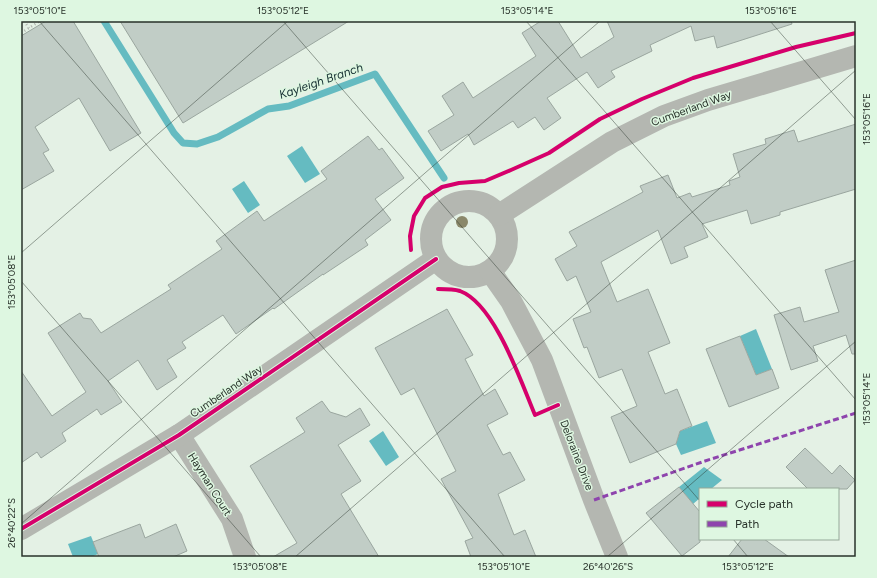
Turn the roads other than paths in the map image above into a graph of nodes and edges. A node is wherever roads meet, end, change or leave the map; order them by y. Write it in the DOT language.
graph roads {
  1 [pos="856,56"];
  2 [pos="499,215"];
  3 [pos="436,259"];
  4 [pos="490,271"];
  5 [pos="179,435"];
  6 [pos="21,529"];
  7 [pos="245,557"];
  8 [pos="617,557"];
  1 -- 2 [label="street, Cumberland Way"];
  2 -- 3 [label="street"];
  2 -- 4 [label="street"];
  3 -- 4 [label="street"];
  3 -- 5 [label="street, Cumberland Way"];
  4 -- 8 [label="street, Deloraine Drive"];
  5 -- 6 [label="street, Cumberland Way"];
  5 -- 7 [label="street, Hayman Court"];
}
